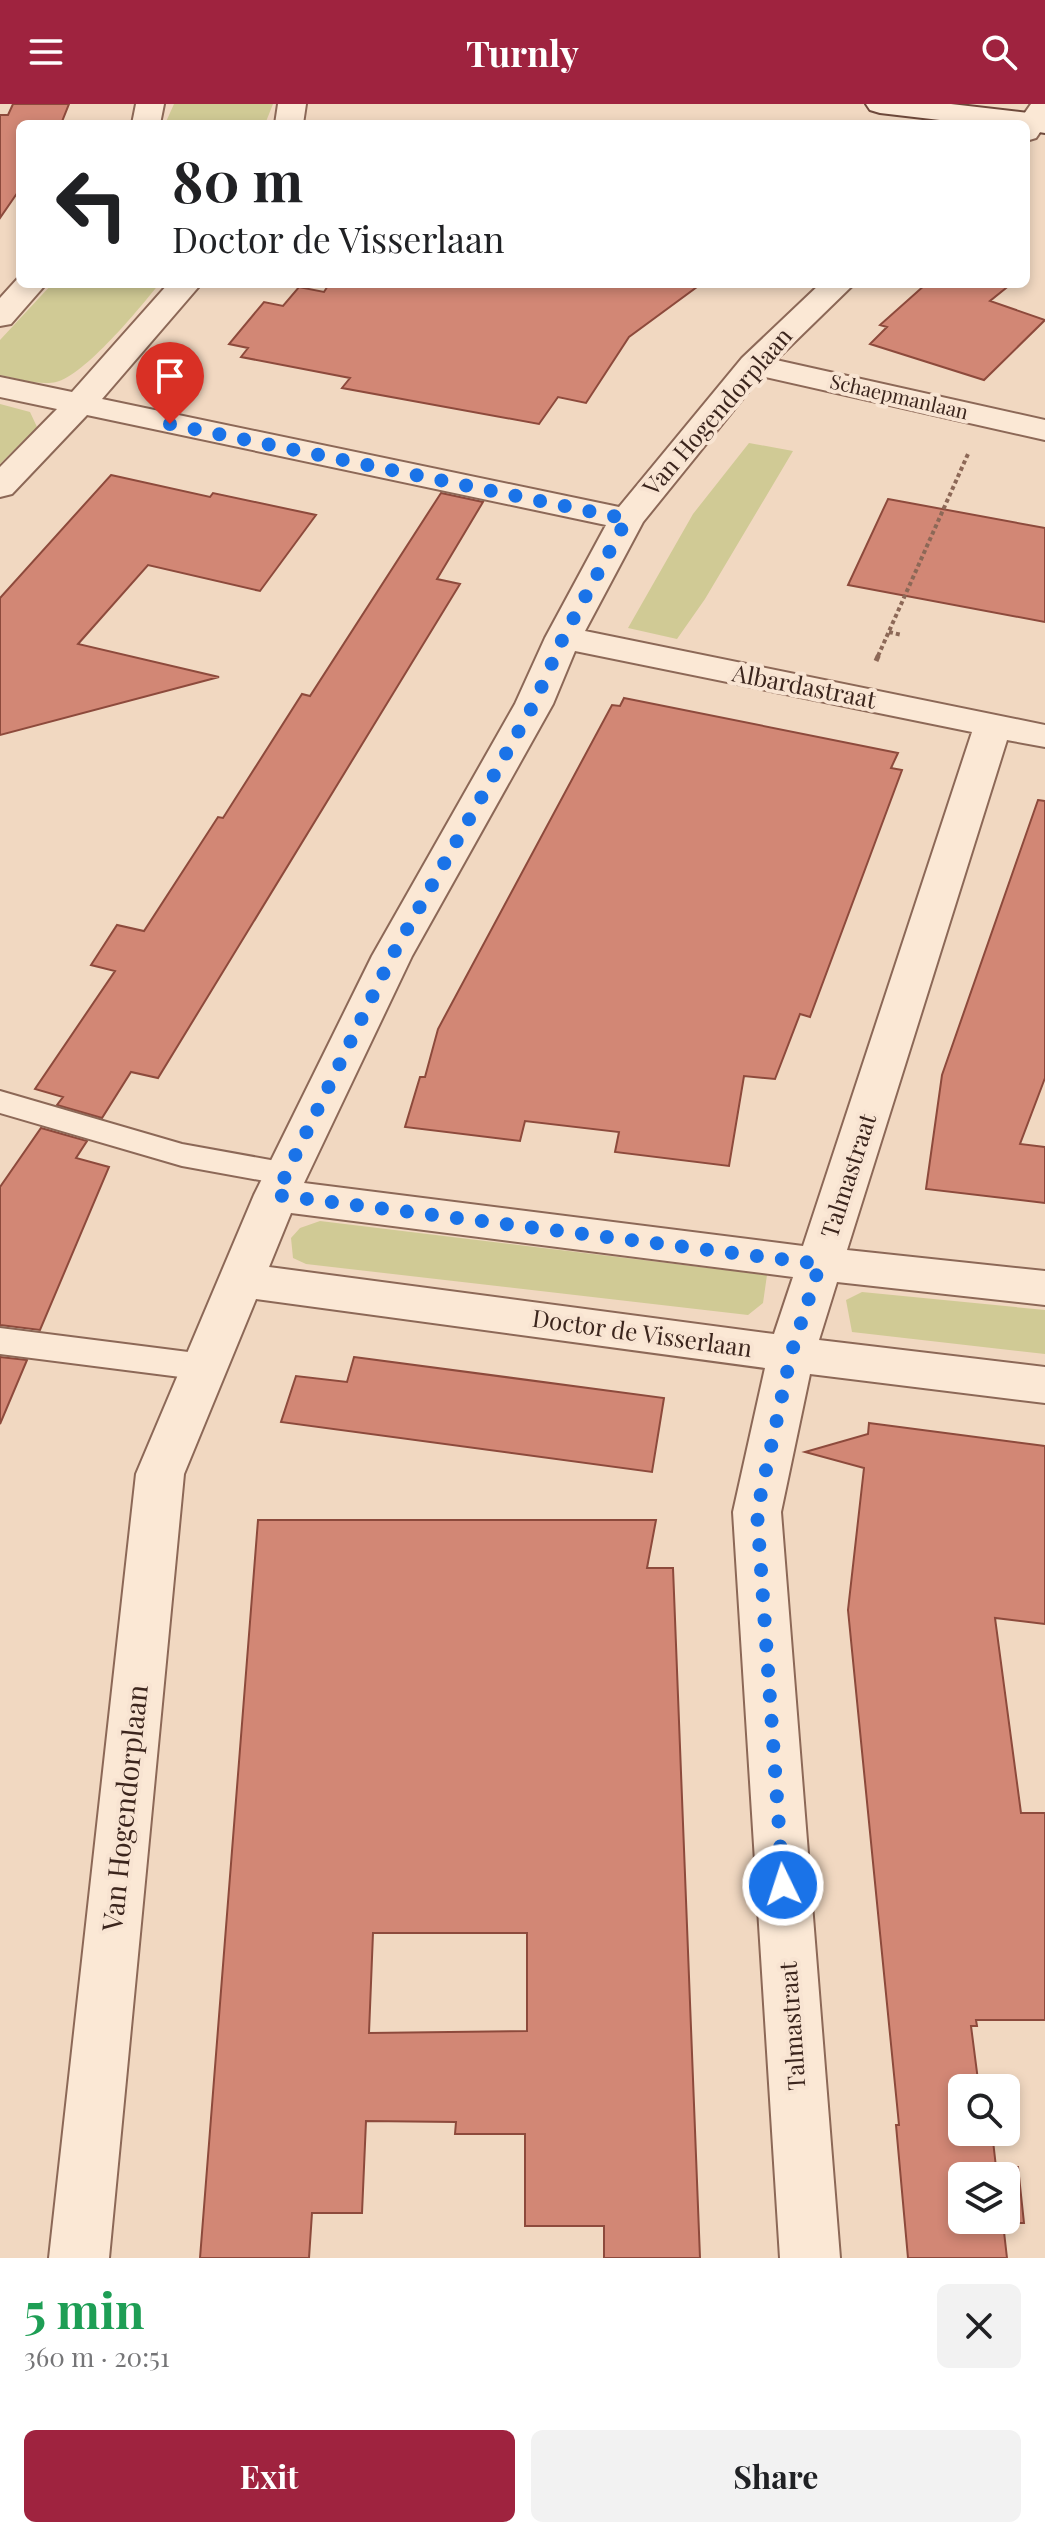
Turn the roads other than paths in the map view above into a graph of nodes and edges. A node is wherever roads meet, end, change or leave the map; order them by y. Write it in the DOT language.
graph roads {
  1 [pos="880,104"];
  2 [pos="1029,120"];
  3 [pos="181,288"];
  4 [pos="834,288"];
  5 [pos="753,365"];
  6 [pos="0,387"];
  7 [pos="79,405"];
  8 [pos="1045,430"];
  9 [pos="0,487"];
  10 [pos="627,519"];
  11 [pos="563,638"];
  12 [pos="993,725"];
  13 [pos="1045,736"];
  14 [pos="0,1102"];
  15 [pos="282,1184"];
  16 [pos="820,1264"];
  17 [pos="239,1280"];
  18 [pos="1045,1288"];
  19 [pos="0,1341"];
  20 [pos="791,1354"];
  21 [pos="204,1367"];
  22 [pos="1045,1385"];
  23 [pos="79,2258"];
  24 [pos="810,2258"];
  1 -- 2 [label="street"];
  3 -- 7 [label="street"];
  4 -- 5 [label="street, Van Hogendorplaan"];
  5 -- 8 [label="street, Schaepmanlaan"];
  5 -- 10 [label="street, Van Hogendorplaan"];
  6 -- 7 [label="street"];
  7 -- 9 [label="street"];
  7 -- 10 [label="street"];
  10 -- 11 [label="street, Van Hogendorplaan"];
  11 -- 12 [label="street, Albardastraat"];
  11 -- 15 [label="street, Van Hogendorplaan"];
  12 -- 13 [label="street, Albardastraat"];
  12 -- 16 [label="street, Talmastraat"];
  14 -- 15 [label="lane"];
  15 -- 16 [label="street"];
  15 -- 17 [label="street, Van Hogendorplaan"];
  16 -- 18 [label="street"];
  16 -- 20 [label="street, Talmastraat"];
  17 -- 20 [label="street, Doctor de Visserlaan"];
  17 -- 21 [label="street, Van Hogendorplaan"];
  19 -- 21 [label="lane"];
  20 -- 22 [label="street, Doctor de Visserlaan"];
  20 -- 24 [label="street, Talmastraat"];
  21 -- 23 [label="street, Van Hogendorplaan"];
}
